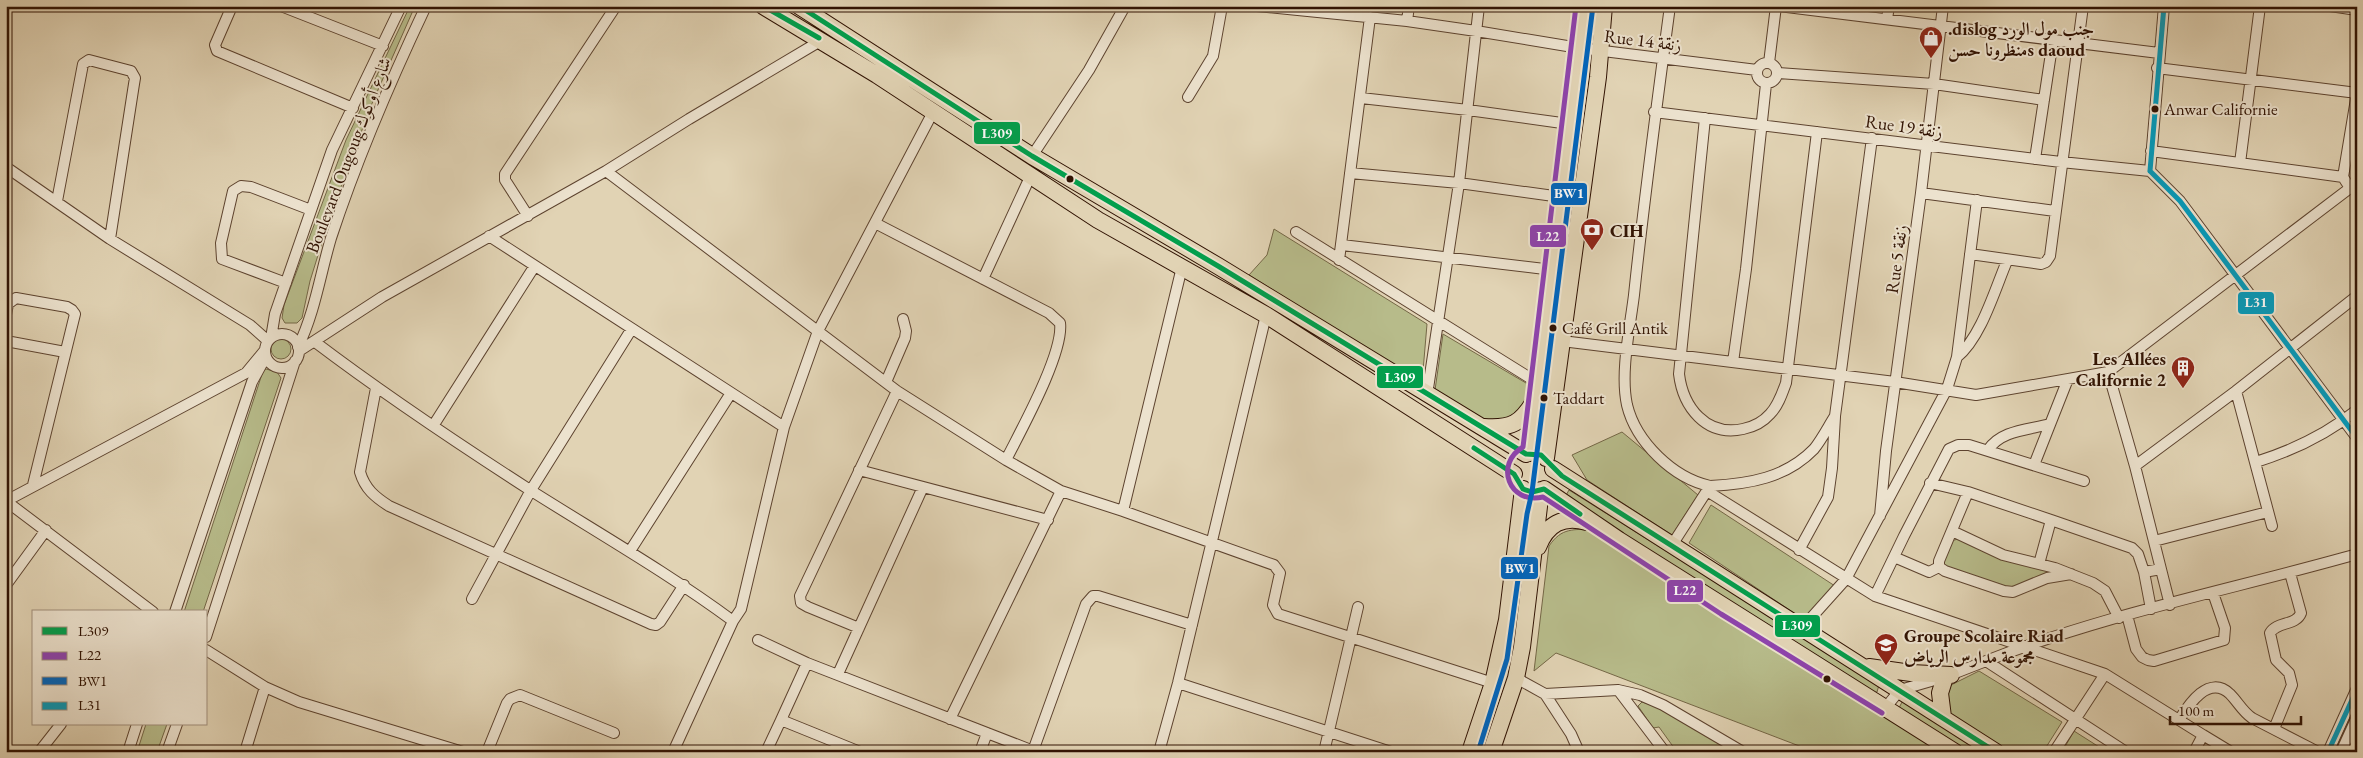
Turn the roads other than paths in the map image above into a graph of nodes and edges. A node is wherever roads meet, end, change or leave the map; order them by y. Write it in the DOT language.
graph roads {
  1 [pos="232,6"];
  2 [pos="281,6"];
  3 [pos="401,6"];
  4 [pos="426,6"];
  5 [pos="616,6"];
  6 [pos="763,6"];
  7 [pos="800,6"];
  8 [pos="1125,6"];
  9 [pos="1222,6"];
  10 [pos="1257,6"];
  11 [pos="1409,6"];
  12 [pos="1479,6"];
  13 [pos="1584,6"];
  14 [pos="1604,6"];
  15 [pos="1670,6"];
  16 [pos="1777,6"];
  17 [pos="1889,6"];
  18 [pos="1943,6"];
  19 [pos="2083,6"];
  20 [pos="2164,6"];
  21 [pos="2260,6"];
  22 [pos="2330,6"];
  23 [pos="1286,8"];
  24 [pos="1832,9"];
  25 [pos="2357,10"];
  26 [pos="1370,17"];
  27 [pos="1887,19"];
  28 [pos="1407,21"];
  29 [pos="1940,26"];
  30 [pos="1476,30"];
  31 [pos="822,40"];
  32 [pos="2053,40"];
  33 [pos="2078,43"];
  34 [pos="383,46"];
  35 [pos="1579,48"];
  36 [pos="1600,51"];
  37 [pos="2159,53"];
  38 [pos="1663,59"];
  39 [pos="1769,63"];
  40 [pos="2158,68"];
  41 [pos="1757,70"];
  42 [pos="1778,73"];
  43 [pos="2251,81"];
  44 [pos="1766,84"];
  45 [pos="1934,84"];
  46 [pos="2357,93"];
  47 [pos="1188,97"];
  48 [pos="1361,98"];
  49 [pos="2044,100"];
  50 [pos="353,108"];
  51 [pos="1468,110"];
  52 [pos="933,112"];
  53 [pos="1654,112"];
  54 [pos="1705,118"];
  55 [pos="1569,124"];
  56 [pos="1763,125"];
  57 [pos="1817,132"];
  58 [pos="1872,138"];
  59 [pos="1927,146"];
  60 [pos="2151,151"];
  61 [pos="1032,156"];
  62 [pos="2035,159"];
  63 [pos="2061,162"];
  64 [pos="2240,163"];
  65 [pos="6,167"];
  66 [pos="606,171"];
  67 [pos="2150,171"];
  68 [pos="1350,173"];
  69 [pos="1030,177"];
  70 [pos="2343,177"];
  71 [pos="1459,183"];
  72 [pos="1921,193"];
  73 [pos="2354,193"];
  74 [pos="1561,197"];
  75 [pos="1977,200"];
  76 [pos="56,201"];
  77 [pos="311,210"];
  78 [pos="2055,211"];
  79 [pos="528,216"];
  80 [pos="875,223"];
  81 [pos="1296,232"];
  82 [pos="488,236"];
  83 [pos="110,239"];
  84 [pos="1342,245"];
  85 [pos="1970,254"];
  86 [pos="1447,257"];
  87 [pos="1339,260"];
  88 [pos="2007,261"];
  89 [pos="534,267"];
  90 [pos="1182,267"];
  91 [pos="1553,270"];
  92 [pos="2236,274"];
  93 [pos="982,280"];
  94 [pos="286,283"];
  95 [pos="2357,296"];
  96 [pos="6,315"];
  97 [pos="1266,315"];
  98 [pos="903,319"];
  99 [pos="1437,322"];
  100 [pos="632,330"];
  101 [pos="818,331"];
  102 [pos="1562,340"];
  103 [pos="6,341"];
  104 [pos="316,342"];
  105 [pos="267,347"];
  106 [pos="2290,348"];
  107 [pos="298,349"];
  108 [pos="1628,349"];
  109 [pos="65,352"];
  110 [pos="1680,355"];
  111 [pos="1957,357"];
  112 [pos="295,362"];
  113 [pos="1733,362"];
  114 [pos="1788,369"];
  115 [pos="2108,372"];
  116 [pos="1841,375"];
  117 [pos="2068,379"];
  118 [pos="886,382"];
  119 [pos="1895,382"];
  120 [pos="376,388"];
  121 [pos="1537,390"];
  122 [pos="1947,390"];
  123 [pos="898,391"];
  124 [pos="2236,391"];
  125 [pos="731,393"];
  126 [pos="1428,395"];
  127 [pos="2357,410"];
  128 [pos="1835,416"];
  129 [pos="2343,421"];
  130 [pos="2050,424"];
  131 [pos="433,426"];
  132 [pos="784,427"];
  133 [pos="1483,427"];
  134 [pos="2357,438"];
  135 [pos="1988,450"];
  136 [pos="1528,454"];
  137 [pos="1006,460"];
  138 [pos="2256,462"];
  139 [pos="1550,463"];
  140 [pos="2034,465"];
  141 [pos="2135,466"];
  142 [pos="859,470"];
  143 [pos="1514,474"];
  144 [pos="2084,481"];
  145 [pos="1930,483"];
  146 [pos="33,485"];
  147 [pos="923,487"];
  148 [pos="1523,489"];
  149 [pos="1708,489"];
  150 [pos="531,490"];
  151 [pos="1061,490"];
  152 [pos="1543,490"];
  153 [pos="1968,492"];
  154 [pos="6,501"];
  155 [pos="1123,511"];
  156 [pos="2268,512"];
  157 [pos="1880,516"];
  158 [pos="1048,520"];
  159 [pos="2051,520"];
  160 [pos="1594,524"];
  161 [pos="2272,526"];
  162 [pos="46,530"];
  163 [pos="1952,532"];
  164 [pos="2154,541"];
  165 [pos="1211,543"];
  166 [pos="1672,546"];
  167 [pos="1799,550"];
  168 [pos="630,551"];
  169 [pos="497,553"];
  170 [pos="2357,554"];
  171 [pos="1894,557"];
  172 [pos="1532,560"];
  173 [pos="2039,564"];
  174 [pos="1939,567"];
  175 [pos="2161,569"];
  176 [pos="2144,572"];
  177 [pos="2290,573"];
  178 [pos="2071,574"];
  179 [pos="1846,579"];
  180 [pos="6,585"];
  181 [pos="684,585"];
  182 [pos="2213,593"];
  183 [pos="1876,596"];
  184 [pos="472,599"];
  185 [pos="2170,605"];
  186 [pos="1358,607"];
  187 [pos="140,608"];
  188 [pos="176,610"];
  189 [pos="2151,610"];
  190 [pos="2123,616"];
  191 [pos="733,621"];
  192 [pos="1192,625"];
  193 [pos="859,628"];
  194 [pos="1802,628"];
  195 [pos="208,631"];
  196 [pos="1351,638"];
  197 [pos="758,640"];
  198 [pos="2023,646"];
  199 [pos="208,651"];
  200 [pos="1986,661"];
  201 [pos="807,663"];
  202 [pos="1863,666"];
  203 [pos="838,674"];
  204 [pos="2105,674"];
  205 [pos="1948,676"];
  206 [pos="1516,678"];
  207 [pos="1178,683"];
  208 [pos="1493,683"];
  209 [pos="265,687"];
  210 [pos="2357,688"];
  211 [pos="1618,690"];
  212 [pos="1900,690"];
  213 [pos="1545,694"];
  214 [pos="1886,707"];
  215 [pos="1943,717"];
  216 [pos="2357,717"];
  217 [pos="950,719"];
  218 [pos="781,720"];
  219 [pos="2075,720"];
  220 [pos="2178,720"];
  221 [pos="59,726"];
  222 [pos="136,726"];
  223 [pos="175,726"];
  224 [pos="2274,730"];
  225 [pos="1328,732"];
  226 [pos="614,733"];
  227 [pos="987,733"];
  228 [pos="2203,735"];
  229 [pos="38,752"];
  230 [pos="128,752"];
  231 [pos="167,752"];
  232 [pos="245,752"];
  233 [pos="463,752"];
  234 [pos="487,752"];
  235 [pos="673,752"];
  236 [pos="766,752"];
  237 [pos="860,752"];
  238 [pos="980,752"];
  239 [pos="1035,752"];
  240 [pos="1159,752"];
  241 [pos="1324,752"];
  242 [pos="1390,752"];
  243 [pos="1470,752"];
  244 [pos="1492,752"];
  245 [pos="1579,752"];
  246 [pos="1665,752"];
  247 [pos="1743,752"];
  248 [pos="1955,752"];
  249 [pos="1996,752"];
  250 [pos="2054,752"];
  251 [pos="2126,752"];
  252 [pos="2194,752"];
  253 [pos="2231,752"];
  254 [pos="2318,752"];
  255 [pos="2328,752"];
  256 [pos="2341,752"];
  1 -- 50 [label="street"];
  2 -- 34 [label="street"];
  3 -- 34 [label="street, Boulevard Ougoug شارع أوكوك"];
  4 -- 107 [label="street, Boulevard Ougoug شارع أوكوك"];
  5 -- 79 [label="street"];
  6 -- 31 [label="main road"];
  7 -- 61 [label="main road"];
  8 -- 61 [label="street"];
  9 -- 47 [label="street"];
  10 -- 23 [label="street, Rue 14 زنقة"];
  11 -- 28 [label="street"];
  12 -- 30 [label="street"];
  13 -- 35 [label="main road"];
  14 -- 36 [label="main road"];
  15 -- 38 [label="street"];
  16 -- 24 [label="street"];
  16 -- 39 [label="street"];
  17 -- 27 [label="street"];
  18 -- 29 [label="street, Rue 5 زنقة"];
  19 -- 33 [label="street"];
  20 -- 37 [label="street"];
  21 -- 43 [label="street"];
  22 -- 25 [label="street"];
  23 -- 26 [label="street, Rue 14 زنقة"];
  24 -- 27 [label="street"];
  26 -- 28 [label="street, Rue 14 زنقة"];
  26 -- 48 [label="street"];
  27 -- 29 [label="street"];
  28 -- 30 [label="street, Rue 14 زنقة"];
  29 -- 32 [label="street"];
  29 -- 45 [label="street, Rue 5 زنقة"];
  30 -- 35 [label="street, Rue 14 زنقة"];
  30 -- 51 [label="street"];
  31 -- 52 [label="main road"];
  31 -- 66 [label="street"];
  32 -- 33 [label="street"];
  32 -- 49 [label="street"];
  33 -- 37 [label="street"];
  33 -- 63 [label="street"];
  34 -- 50 [label="street, Boulevard Ougoug شارع أوكوك"];
  35 -- 36 [label="street, Rue 14 زنقة"];
  35 -- 55 [label="main road"];
  36 -- 38 [label="street, Rue 14 زنقة"];
  36 -- 102 [label="main road"];
  37 -- 40 [label="street"];
  38 -- 41 [label="street, Rue 14 زنقة"];
  38 -- 53 [label="street"];
  39 -- 41 [label="street"];
  39 -- 42 [label="street"];
  40 -- 43 [label="street"];
  40 -- 60 [label="street"];
  41 -- 44 [label="street"];
  42 -- 44 [label="street"];
  42 -- 45 [label="street"];
  43 -- 46 [label="street"];
  43 -- 64 [label="street"];
  44 -- 56 [label="street"];
  45 -- 49 [label="street"];
  45 -- 59 [label="street, Rue 5 زنقة"];
  46 -- 70 [label="street"];
  48 -- 51 [label="street"];
  48 -- 68 [label="street"];
  49 -- 62 [label="street"];
  50 -- 77 [label="street, Boulevard Ougoug شارع أوكوك"];
  51 -- 55 [label="street"];
  51 -- 71 [label="street"];
  52 -- 69 [label="main road"];
  52 -- 80 [label="street"];
  53 -- 54 [label="street, Rue 19 زنقة"];
  53 -- 108 [label="street"];
  54 -- 56 [label="street, Rue 19 زنقة"];
  54 -- 110 [label="street"];
  55 -- 74 [label="main road"];
  56 -- 57 [label="street, Rue 19 زنقة"];
  56 -- 113 [label="street"];
  57 -- 58 [label="street, Rue 19 زنقة"];
  57 -- 114 [label="street"];
  58 -- 59 [label="street, Rue 19 زنقة"];
  58 -- 116 [label="street"];
  59 -- 62 [label="street, Rue 19 زنقة"];
  59 -- 72 [label="street, Rue 5 زنقة"];
  60 -- 64 [label="street"];
  60 -- 67 [label="street"];
  61 -- 126 [label="main road"];
  62 -- 63 [label="street, Rue 19 زنقة"];
  63 -- 67 [label="street, Rue 19 زنقة"];
  63 -- 78 [label="street"];
  64 -- 70 [label="street"];
  65 -- 76 [label="street"];
  66 -- 79 [label="street"];
  66 -- 101 [label="street"];
  67 -- 92 [label="street"];
  68 -- 71 [label="street"];
  68 -- 84 [label="street"];
  69 -- 90 [label="main road"];
  69 -- 93 [label="street"];
  70 -- 73 [label="street"];
  71 -- 74 [label="street"];
  71 -- 86 [label="street"];
  72 -- 75 [label="street"];
  72 -- 119 [label="street, Rue 5 زنقة"];
  73 -- 92 [label="street"];
  74 -- 91 [label="main road"];
  75 -- 78 [label="street"];
  75 -- 85 [label="street"];
  76 -- 83 [label="street"];
  76 -- 83 [label="street"];
  77 -- 94 [label="street, Boulevard Ougoug شارع أوكوك"];
  77 -- 94 [label="street"];
  78 -- 88 [label="street"];
  79 -- 82 [label="street"];
  80 -- 93 [label="street"];
  80 -- 101 [label="street"];
  81 -- 87 [label="street"];
  82 -- 89 [label="street"];
  82 -- 104 [label="street"];
  83 -- 105 [label="street"];
  84 -- 86 [label="street"];
  84 -- 87 [label="street"];
  85 -- 88 [label="street"];
  85 -- 111 [label="street"];
  86 -- 91 [label="street"];
  86 -- 99 [label="street"];
  87 -- 99 [label="street"];
  88 -- 111 [label="street"];
  89 -- 100 [label="street"];
  89 -- 131 [label="street"];
  90 -- 97 [label="main road"];
  90 -- 155 [label="street"];
  91 -- 121 [label="main road"];
  92 -- 106 [label="street"];
  92 -- 115 [label="street"];
  93 -- 137 [label="street"];
  94 -- 105 [label="street, Boulevard Ougoug شارع أوكوك"];
  95 -- 106 [label="street"];
  96 -- 109 [label="street"];
  97 -- 143 [label="main road"];
  97 -- 165 [label="street"];
  98 -- 118 [label="street"];
  99 -- 121 [label="street"];
  99 -- 126 [label="street"];
  100 -- 125 [label="street"];
  100 -- 150 [label="street"];
  101 -- 118 [label="street"];
  101 -- 132 [label="street"];
  102 -- 108 [label="street"];
  102 -- 139 [label="main road"];
  103 -- 109 [label="street"];
  104 -- 107 [label="street"];
  104 -- 120 [label="street"];
  105 -- 107 [label="street"];
  105 -- 112 [label="street"];
  105 -- 146 [label="street"];
  105 -- 188 [label="street, Boulevard Ougoug شارع أوكوك"];
  106 -- 124 [label="street"];
  106 -- 129 [label="street"];
  107 -- 112 [label="street"];
  108 -- 110 [label="street"];
  108 -- 149 [label="street"];
  109 -- 146 [label="street"];
  110 -- 113 [label="street"];
  110 -- 114 [label="street"];
  111 -- 122 [label="street"];
  112 -- 195 [label="street"];
  113 -- 114 [label="street"];
  114 -- 116 [label="street"];
  115 -- 117 [label="street"];
  115 -- 141 [label="street"];
  116 -- 119 [label="street"];
  116 -- 128 [label="street"];
  117 -- 122 [label="street"];
  117 -- 130 [label="street"];
  118 -- 123 [label="street"];
  119 -- 122 [label="street"];
  119 -- 157 [label="street, Rue 5 زنقة"];
  120 -- 131 [label="street"];
  120 -- 169 [label="street"];
  121 -- 133 [label="main road"];
  121 -- 136 [label="main road"];
  122 -- 157 [label="street"];
  123 -- 137 [label="street"];
  123 -- 142 [label="street"];
  124 -- 138 [label="street"];
  124 -- 141 [label="street"];
  125 -- 132 [label="street"];
  125 -- 168 [label="street"];
  126 -- 133 [label="main road"];
  127 -- 129 [label="street"];
  128 -- 149 [label="street"];
  128 -- 167 [label="street"];
  129 -- 134 [label="street"];
  129 -- 138 [label="street"];
  130 -- 135 [label="street"];
  130 -- 140 [label="street"];
  131 -- 150 [label="street"];
  132 -- 191 [label="street"];
  133 -- 136 [label="main road"];
  135 -- 140 [label="street"];
  135 -- 145 [label="street"];
  136 -- 139 [label="main road"];
  136 -- 143 [label="main road"];
  137 -- 151 [label="street"];
  138 -- 156 [label="street"];
  139 -- 152 [label="main road"];
  139 -- 166 [label="main road"];
  140 -- 144 [label="street"];
  141 -- 164 [label="street"];
  142 -- 147 [label="street"];
  142 -- 193 [label="street"];
  143 -- 148 [label="main road"];
  145 -- 153 [label="street"];
  145 -- 171 [label="street"];
  146 -- 154 [label="street"];
  147 -- 158 [label="street"];
  147 -- 193 [label="street"];
  148 -- 152 [label="main road"];
  148 -- 208 [label="main road"];
  149 -- 166 [label="street"];
  149 -- 167 [label="street"];
  150 -- 168 [label="street"];
  150 -- 169 [label="street"];
  151 -- 155 [label="street"];
  151 -- 158 [label="street"];
  152 -- 160 [label="main road"];
  152 -- 172 [label="main road"];
  153 -- 159 [label="street"];
  153 -- 163 [label="street"];
  154 -- 162 [label="street"];
  155 -- 165 [label="street"];
  156 -- 161 [label="street"];
  156 -- 164 [label="street"];
  157 -- 179 [label="street"];
  158 -- 217 [label="street"];
  159 -- 173 [label="street"];
  159 -- 176 [label="street"];
  160 -- 172 [label="main road"];
  160 -- 214 [label="main road"];
  162 -- 180 [label="street"];
  162 -- 187 [label="street"];
  163 -- 173 [label="street"];
  163 -- 174 [label="street"];
  164 -- 175 [label="street"];
  165 -- 192 [label="street"];
  165 -- 196 [label="street"];
  166 -- 194 [label="main road"];
  167 -- 179 [label="street"];
  168 -- 181 [label="street"];
  169 -- 181 [label="street"];
  169 -- 184 [label="street"];
  170 -- 177 [label="street"];
  171 -- 174 [label="street"];
  171 -- 183 [label="street"];
  172 -- 206 [label="main road"];
  173 -- 178 [label="street"];
  174 -- 178 [label="street"];
  175 -- 176 [label="street"];
  175 -- 185 [label="street"];
  176 -- 189 [label="street"];
  177 -- 182 [label="street"];
  177 -- 224 [label="street"];
  178 -- 190 [label="street"];
  179 -- 183 [label="street"];
  179 -- 194 [label="street"];
  181 -- 191 [label="street"];
  182 -- 185 [label="street"];
  182 -- 190 [label="street"];
  183 -- 198 [label="street"];
  185 -- 189 [label="street"];
  186 -- 196 [label="street"];
  189 -- 190 [label="street"];
  190 -- 198 [label="street"];
  191 -- 235 [label="street"];
  192 -- 207 [label="street"];
  192 -- 239 [label="street"];
  193 -- 203 [label="street"];
  194 -- 202 [label="main road"];
  196 -- 208 [label="street"];
  196 -- 225 [label="street"];
  197 -- 201 [label="street"];
  198 -- 200 [label="street"];
  198 -- 204 [label="street"];
  199 -- 209 [label="street"];
  200 -- 205 [label="street"];
  200 -- 219 [label="street"];
  201 -- 203 [label="street"];
  201 -- 218 [label="street"];
  202 -- 205 [label="main road"];
  202 -- 212 [label="main road"];
  203 -- 217 [label="street"];
  204 -- 219 [label="street"];
  204 -- 220 [label="street"];
  205 -- 212 [label="street"];
  205 -- 215 [label="main road"];
  206 -- 213 [label="street"];
  206 -- 244 [label="main road"];
  207 -- 225 [label="street"];
  207 -- 240 [label="street"];
  208 -- 243 [label="main road"];
  209 -- 232 [label="street"];
  209 -- 233 [label="street"];
  210 -- 255 [label="street"];
  211 -- 213 [label="street"];
  211 -- 246 [label="street"];
  211 -- 247 [label="street"];
  212 -- 214 [label="street"];
  212 -- 215 [label="main road"];
  213 -- 245 [label="street"];
  214 -- 248 [label="main road"];
  215 -- 249 [label="main road"];
  216 -- 256 [label="street"];
  217 -- 227 [label="street"];
  218 -- 236 [label="street"];
  218 -- 237 [label="street"];
  219 -- 250 [label="street"];
  219 -- 251 [label="street"];
  220 -- 224 [label="street"];
  220 -- 228 [label="street"];
  221 -- 229 [label="street"];
  222 -- 230 [label="street"];
  223 -- 231 [label="street"];
  224 -- 254 [label="street"];
  225 -- 241 [label="street"];
  225 -- 242 [label="street"];
  226 -- 234 [label="street"];
  227 -- 238 [label="street"];
  227 -- 239 [label="street"];
  228 -- 252 [label="street"];
  228 -- 253 [label="street"];
}
